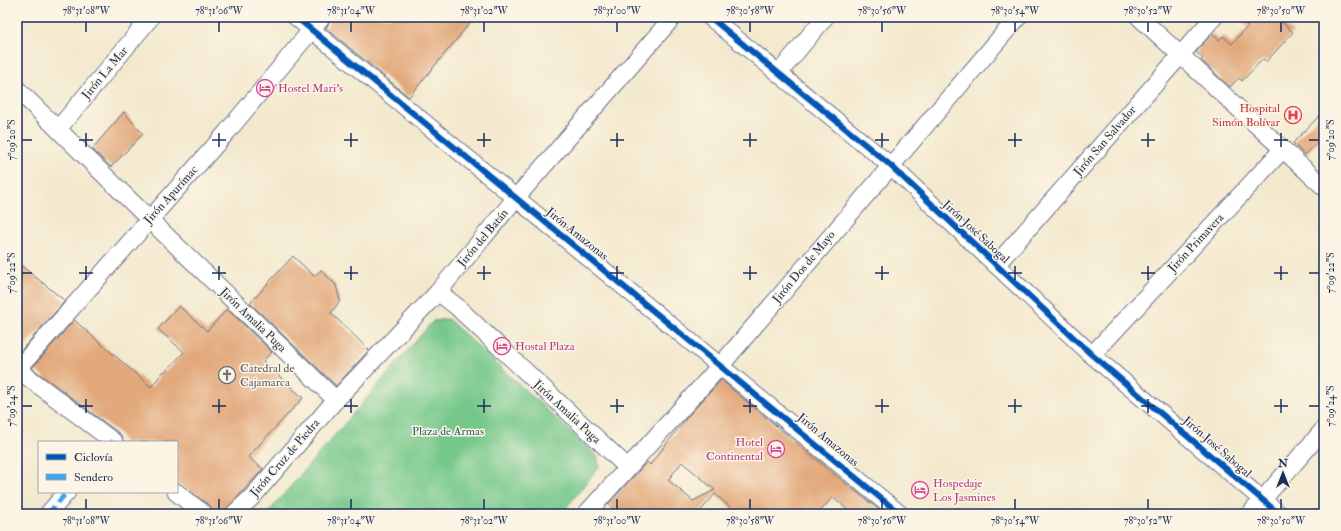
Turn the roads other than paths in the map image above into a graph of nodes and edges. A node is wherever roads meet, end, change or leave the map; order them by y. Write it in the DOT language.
graph roads {
  1 [pos="151,17"];
  2 [pos="296,17"];
  3 [pos="673,17"];
  4 [pos="710,17"];
  5 [pos="825,17"];
  6 [pos="1018,17"];
  7 [pos="1139,17"];
  8 [pos="1214,17"];
  9 [pos="316,23"];
  10 [pos="1181,55"];
  11 [pos="779,72"];
  12 [pos="17,89"];
  13 [pos="58,128"];
  14 [pos="1283,149"];
  15 [pos="890,165"];
  16 [pos="1324,187"];
  17 [pos="515,199"];
  18 [pos="149,219"];
  19 [pos="996,265"];
  20 [pos="438,292"];
  21 [pos="1092,355"];
  22 [pos="721,365"];
  23 [pos="17,369"];
  24 [pos="336,400"];
  25 [pos="1324,429"];
  26 [pos="112,441"];
  27 [pos="627,467"];
  28 [pos="66,493"];
  29 [pos="177,493"];
  30 [pos="1262,500"];
  31 [pos="48,514"];
  32 [pos="204,514"];
  33 [pos="234,514"];
  34 [pos="586,514"];
  35 [pos="900,514"];
  36 [pos="1250,514"];
  37 [pos="1279,514"];
  1 -- 13 [label="street, Jirón La Mar"];
  2 -- 9 [label="street, Jirón Amazonas"];
  3 -- 17 [label="street, Jirón del Batán"];
  4 -- 11 [label="street, Jirón José Sabogal"];
  5 -- 11 [label="street"];
  6 -- 15 [label="street, Jirón Dos de Mayo"];
  7 -- 10 [label="street"];
  8 -- 10 [label="street, Jirón San Salvador"];
  9 -- 17 [label="street, Jirón Amazonas"];
  9 -- 18 [label="street, Jirón Apurímac"];
  10 -- 14 [label="street"];
  10 -- 19 [label="street, Jirón San Salvador"];
  11 -- 15 [label="street, Jirón José Sabogal"];
  12 -- 13 [label="street, Jirón Amalia Puga"];
  13 -- 18 [label="street, Jirón Amalia Puga"];
  14 -- 16 [label="street"];
  14 -- 21 [label="street, Jirón Primavera"];
  15 -- 19 [label="street, Jirón José Sabogal"];
  15 -- 22 [label="street, Jirón Dos de Mayo"];
  17 -- 20 [label="street, Jirón del Batán"];
  17 -- 22 [label="street, Jirón Amazonas"];
  18 -- 23 [label="street, Jirón Apurímac"];
  18 -- 24 [label="street, Jirón Amalia Puga"];
  19 -- 21 [label="street, Jirón José Sabogal"];
  20 -- 24 [label="street, Jirón del Batán"];
  20 -- 27 [label="street, Jirón Amalia Puga"];
  21 -- 30 [label="street, Jirón José Sabogal"];
  22 -- 27 [label="street, Jirón Dos de Mayo"];
  22 -- 35 [label="street, Jirón Amazonas"];
  23 -- 26 [label="street"];
  24 -- 33 [label="street, Jirón Cruz de Piedra"];
  25 -- 30 [label="street"];
  27 -- 34 [label="street, Jirón Dos de Mayo"];
  28 -- 31 [label="street"];
  29 -- 32 [label="street"];
  30 -- 36 [label="street"];
  30 -- 37 [label="street, Jirón José Sabogal"];
}
